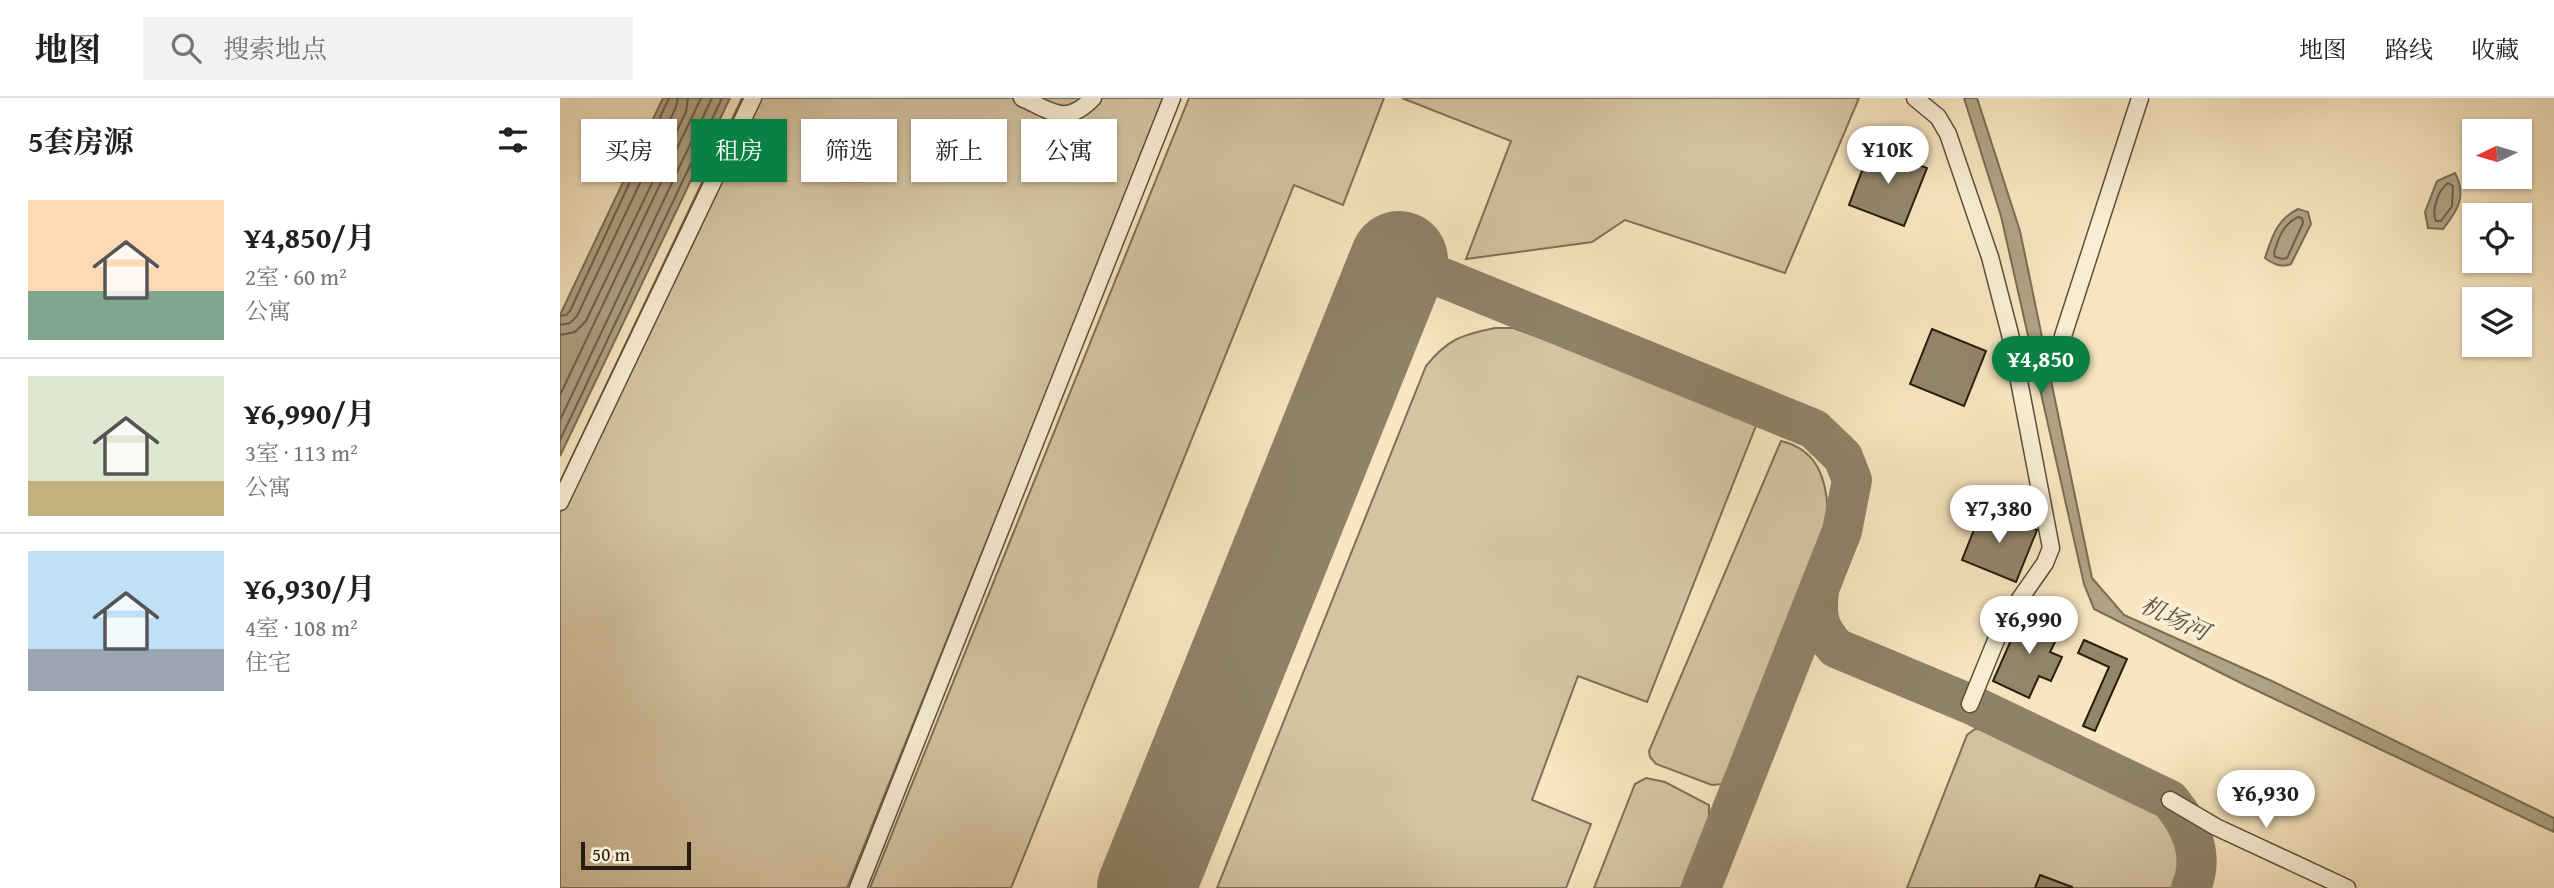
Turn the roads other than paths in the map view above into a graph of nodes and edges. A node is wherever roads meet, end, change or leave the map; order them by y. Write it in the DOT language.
graph roads {
  1 [pos="753,98"];
  2 [pos="1022,98"];
  3 [pos="1093,98"];
  4 [pos="1172,98"];
  5 [pos="1915,98"];
  6 [pos="2140,98"];
  7 [pos="2063,336"];
  8 [pos="560,502"];
  9 [pos="1970,704"];
  10 [pos="2170,800"];
  11 [pos="858,888"];
  12 [pos="2347,888"];
  1 -- 8 [label="street"];
  2 -- 3 [label="street"];
  4 -- 11 [label="street"];
  5 -- 9 [label="street"];
  6 -- 7 [label="street"];
  10 -- 12 [label="street"];
}
